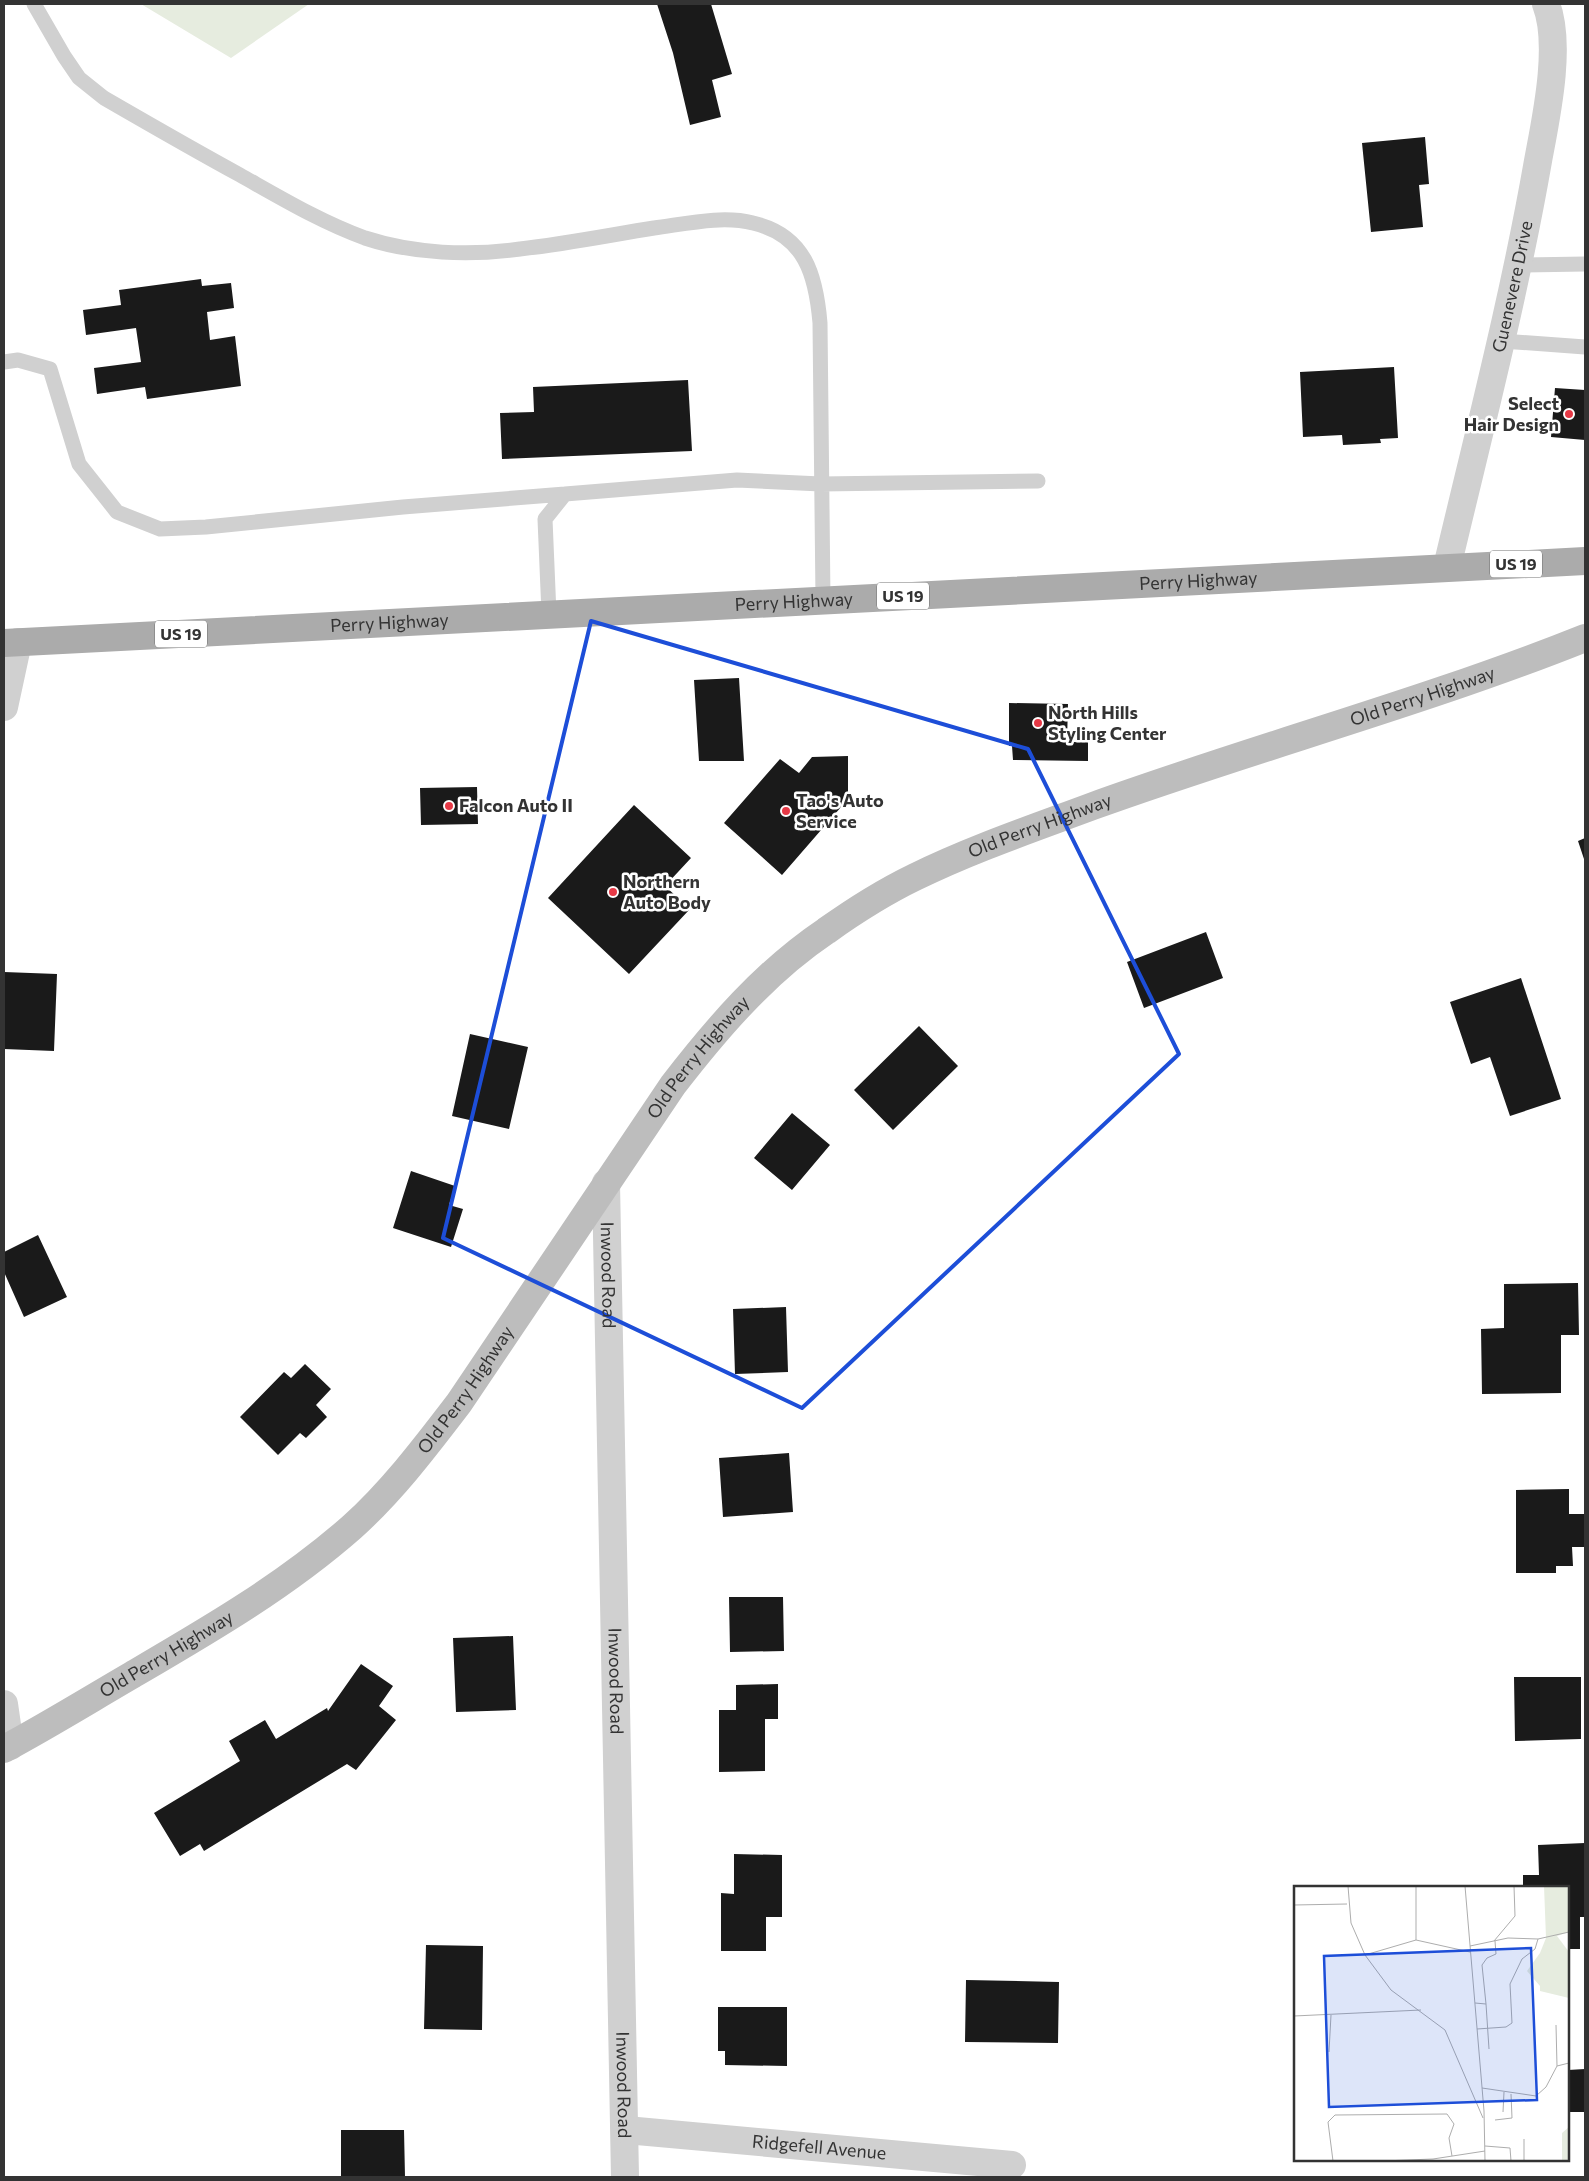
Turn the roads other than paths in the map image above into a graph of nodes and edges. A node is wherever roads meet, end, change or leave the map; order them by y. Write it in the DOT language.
graph roads {
  1 [pos="34,4"];
  2 [pos="1546,4"];
  3 [pos="1585,264"];
  4 [pos="1519,265"];
  5 [pos="1502,341"];
  6 [pos="1585,347"];
  7 [pos="4,362"];
  8 [pos="1038,481"];
  9 [pos="821,484"];
  10 [pos="565,494"];
  11 [pos="1585,561"];
  12 [pos="1447,567"];
  13 [pos="823,600"];
  14 [pos="549,614"];
  15 [pos="1585,638"];
  16 [pos="11,643"];
  17 [pos="4,707"];
  18 [pos="606,1183"];
  19 [pos="4,1704"];
  20 [pos="7,1748"];
  21 [pos="626,2130"];
  22 [pos="1012,2165"];
  23 [pos="625,2177"];
  1 -- 9 [label="lane"];
  2 -- 4 [label="street, Guenevere Drive"];
  3 -- 4 [label="lane"];
  4 -- 5 [label="street, Guenevere Drive"];
  5 -- 6 [label="lane"];
  5 -- 12 [label="street, Guenevere Drive"];
  7 -- 10 [label="lane"];
  8 -- 9 [label="lane"];
  9 -- 10 [label="lane"];
  9 -- 13 [label="lane"];
  10 -- 14 [label="lane"];
  11 -- 12 [label="main road, Perry Highway / US 19"];
  12 -- 13 [label="main road, Perry Highway / US 19"];
  13 -- 14 [label="main road, Perry Highway / US 19"];
  14 -- 16 [label="main road, Perry Highway / US 19"];
  15 -- 18 [label="street, Old Perry Highway"];
  16 -- 17 [label="street"];
  18 -- 20 [label="street, Old Perry Highway"];
  18 -- 21 [label="street, Inwood Road"];
  19 -- 20 [label="street"];
  21 -- 22 [label="street, Ridgefell Avenue"];
  21 -- 23 [label="street, Inwood Road"];
}
